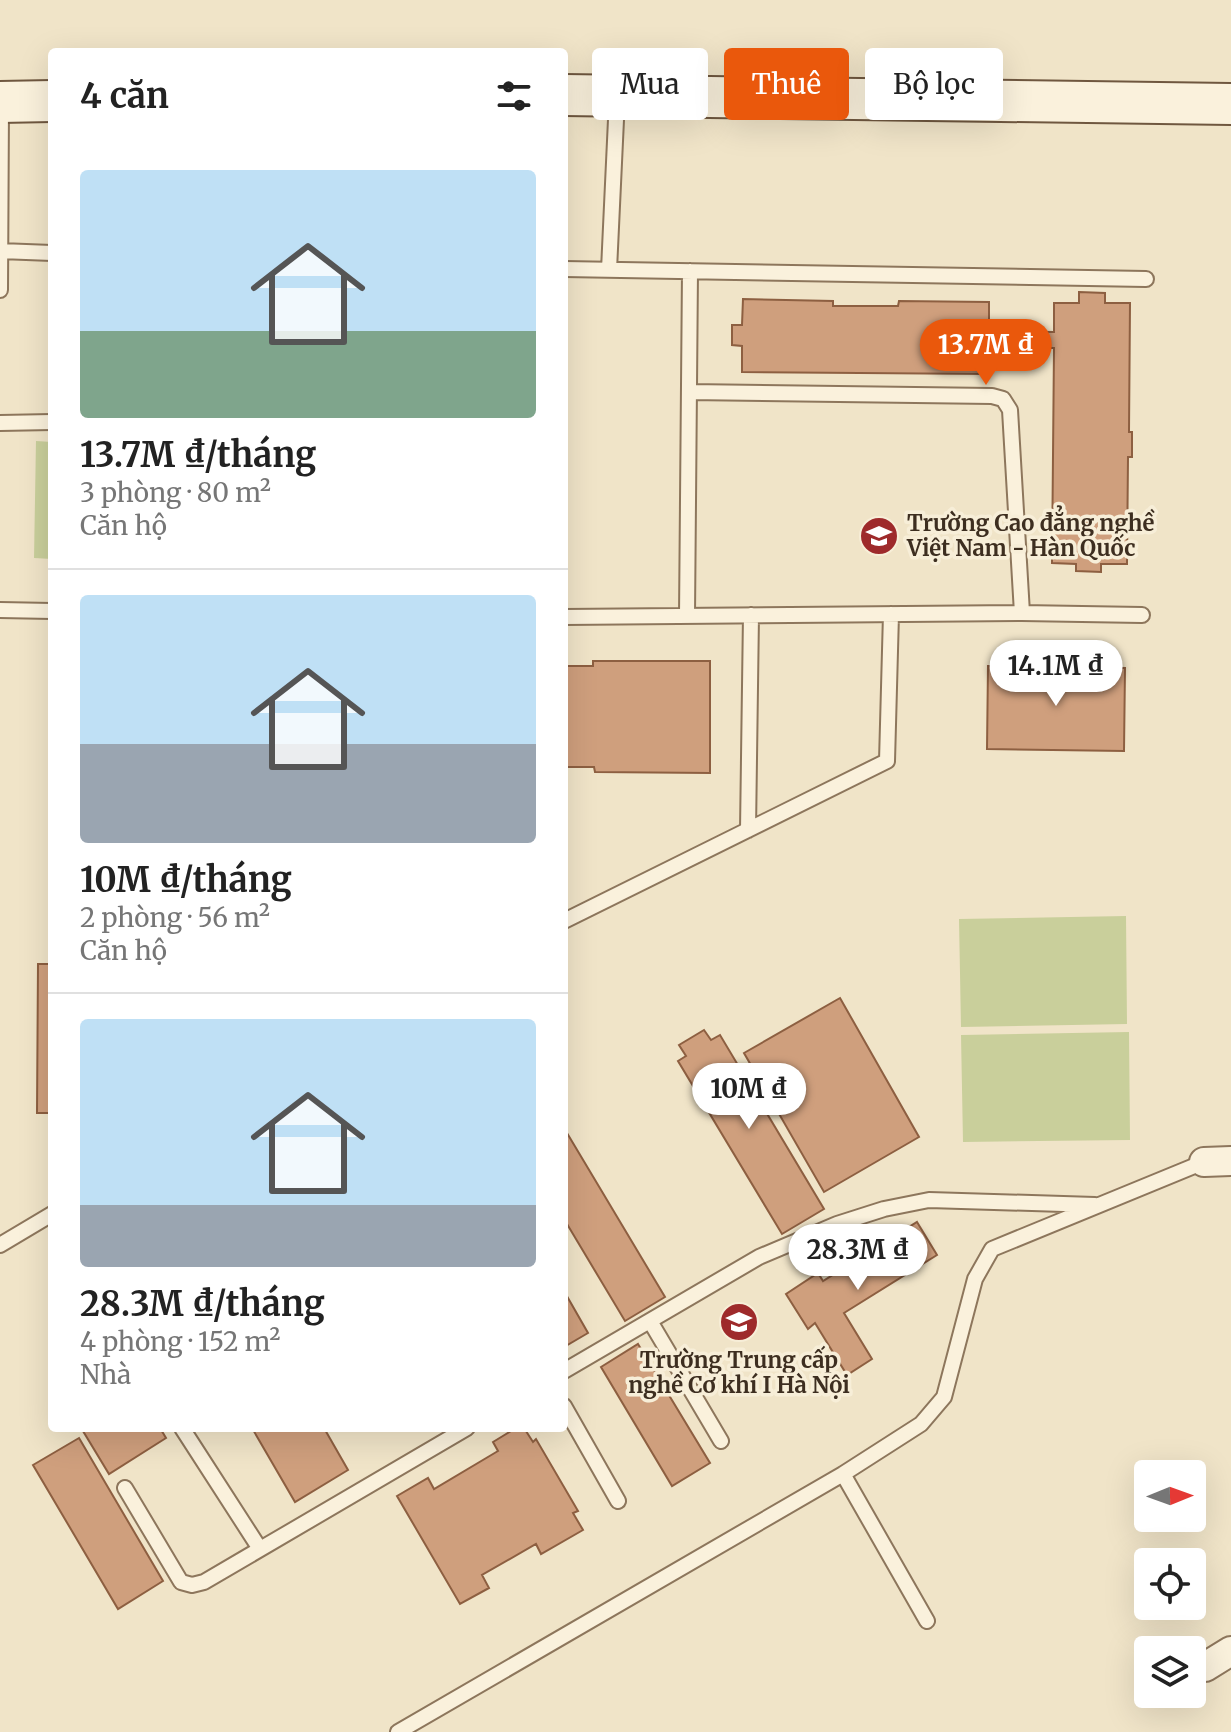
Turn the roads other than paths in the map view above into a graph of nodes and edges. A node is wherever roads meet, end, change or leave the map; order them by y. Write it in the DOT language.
graph roads {
  1 [pos="592,94"];
  2 [pos="568,95"];
  3 [pos="708,95"];
  4 [pos="48,101"];
  5 [pos="1,102"];
  6 [pos="1231,104"];
  7 [pos="617,120"];
  8 [pos="0,251"];
  9 [pos="48,253"];
  10 [pos="568,269"];
  11 [pos="609,270"];
  12 [pos="690,271"];
  13 [pos="1146,279"];
  14 [pos="0,290"];
  15 [pos="689,392"];
  16 [pos="48,422"];
  17 [pos="0,423"];
  18 [pos="0,610"];
  19 [pos="48,611"];
  20 [pos="1022,613"];
  21 [pos="891,614"];
  22 [pos="751,615"];
  23 [pos="1142,615"];
  24 [pos="687,616"];
  25 [pos="568,617"];
  26 [pos="748,830"];
  27 [pos="568,919"];
  28 [pos="1218,1162"];
  29 [pos="1099,1205"];
  30 [pos="48,1216"];
  31 [pos="0,1245"];
  32 [pos="650,1321"];
  33 [pos="568,1369"];
  34 [pos="568,1413"];
  35 [pos="185,1432"];
  36 [pos="460,1432"];
  37 [pos="721,1441"];
  38 [pos="843,1474"];
  39 [pos="125,1488"];
  40 [pos="618,1501"];
  41 [pos="260,1549"];
  42 [pos="927,1621"];
  43 [pos="1231,1651"];
  44 [pos="1206,1666"];
  45 [pos="398,1732"];
  1 -- 2 [label="street"];
  3 -- 6 [label="street"];
  4 -- 5 [label="street"];
  5 -- 8 [label="lane"];
  7 -- 11 [label="lane"];
  8 -- 9 [label="lane"];
  8 -- 14 [label="lane"];
  10 -- 11 [label="lane"];
  11 -- 12 [label="lane"];
  12 -- 13 [label="lane"];
  12 -- 15 [label="lane"];
  15 -- 20 [label="lane"];
  15 -- 24 [label="lane"];
  16 -- 17 [label="lane"];
  18 -- 19 [label="lane"];
  20 -- 21 [label="lane"];
  20 -- 23 [label="lane"];
  21 -- 22 [label="lane"];
  21 -- 26 [label="lane"];
  22 -- 24 [label="lane"];
  22 -- 26 [label="lane"];
  24 -- 25 [label="lane"];
  26 -- 27 [label="lane"];
  28 -- 29 [label="lane"];
  29 -- 32 [label="lane"];
  29 -- 38 [label="lane"];
  30 -- 31 [label="lane"];
  32 -- 33 [label="lane"];
  32 -- 37 [label="lane"];
  34 -- 40 [label="lane"];
  35 -- 41 [label="lane"];
  36 -- 41 [label="lane"];
  38 -- 42 [label="lane"];
  38 -- 45 [label="lane"];
  39 -- 41 [label="lane"];
  43 -- 44 [label="street"];
}
